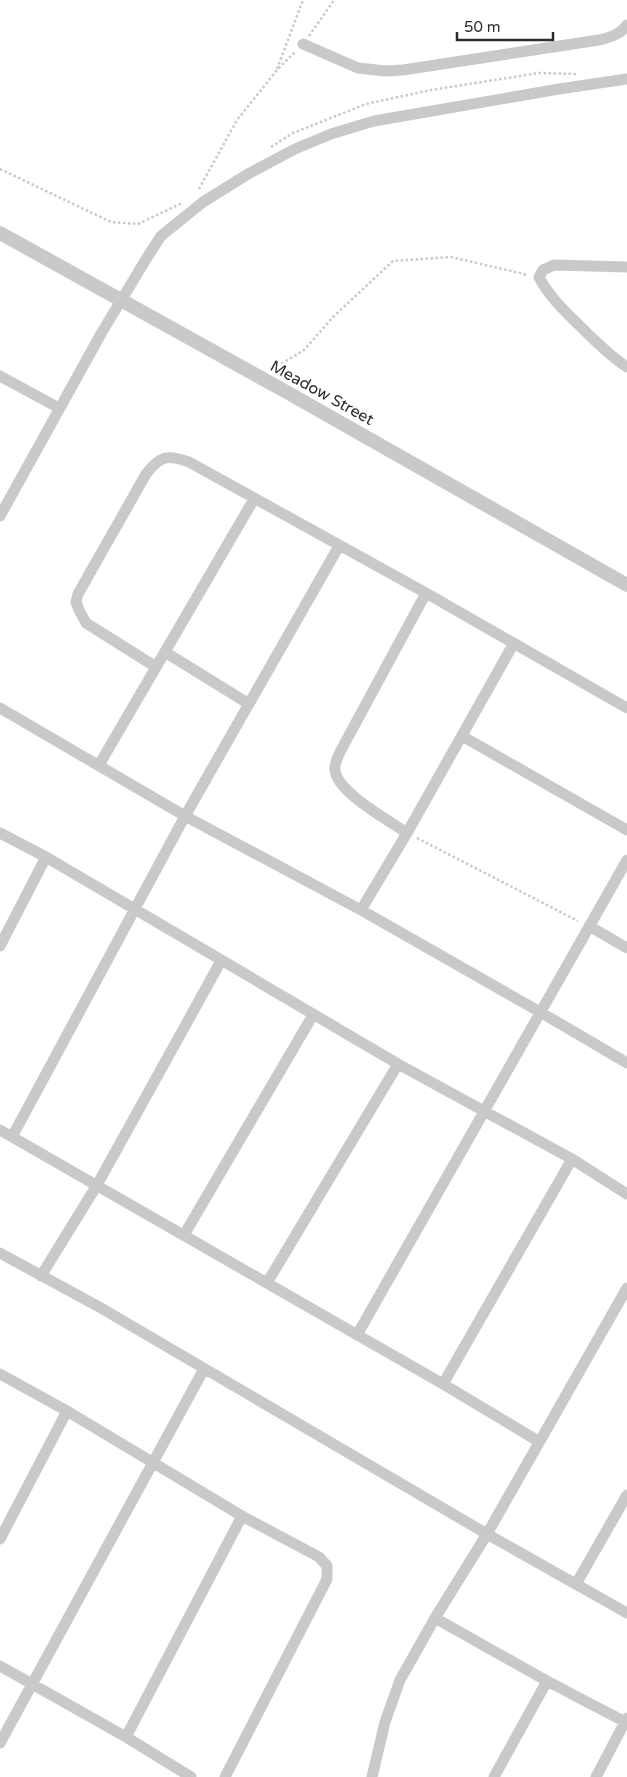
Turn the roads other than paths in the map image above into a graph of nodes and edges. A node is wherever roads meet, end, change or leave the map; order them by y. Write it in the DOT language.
graph roads {
  1 [pos="627,25"];
  2 [pos="303,44"];
  3 [pos="627,79"];
  4 [pos="0,233"];
  5 [pos="627,266"];
  6 [pos="121,301"];
  7 [pos="627,367"];
  8 [pos="0,376"];
  9 [pos="59,408"];
  10 [pos="254,499"];
  11 [pos="0,516"];
  12 [pos="339,546"];
  13 [pos="627,585"];
  14 [pos="426,593"];
  15 [pos="514,644"];
  16 [pos="165,652"];
  17 [pos="156,668"];
  18 [pos="249,704"];
  19 [pos="0,708"];
  20 [pos="627,708"];
  21 [pos="462,736"];
  22 [pos="99,765"];
  23 [pos="185,816"];
  24 [pos="627,830"];
  25 [pos="0,833"];
  26 [pos="407,833"];
  27 [pos="46,856"];
  28 [pos="627,860"];
  29 [pos="135,909"];
  30 [pos="361,910"];
  31 [pos="589,926"];
  32 [pos="0,946"];
  33 [pos="627,948"];
  34 [pos="221,960"];
  35 [pos="540,1012"];
  36 [pos="313,1015"];
  37 [pos="627,1063"];
  38 [pos="398,1064"];
  39 [pos="485,1112"];
  40 [pos="0,1130"];
  41 [pos="12,1137"];
  42 [pos="572,1159"];
  43 [pos="97,1185"];
  44 [pos="627,1194"];
  45 [pos="184,1235"];
  46 [pos="0,1253"];
  47 [pos="41,1276"];
  48 [pos="267,1283"];
  49 [pos="627,1288"];
  50 [pos="357,1335"];
  51 [pos="204,1369"];
  52 [pos="0,1374"];
  53 [pos="443,1384"];
  54 [pos="67,1411"];
  55 [pos="538,1441"];
  56 [pos="153,1463"];
  57 [pos="627,1495"];
  58 [pos="242,1516"];
  59 [pos="486,1534"];
  60 [pos="0,1539"];
  61 [pos="576,1584"];
  62 [pos="627,1613"];
  63 [pos="434,1618"];
  64 [pos="0,1666"];
  65 [pos="547,1681"];
  66 [pos="32,1684"];
  67 [pos="626,1721"];
  68 [pos="126,1737"];
  69 [pos="0,1743"];
  70 [pos="191,1777"];
  71 [pos="225,1777"];
  72 [pos="372,1777"];
  73 [pos="494,1777"];
  74 [pos="596,1777"];
  1 -- 2 [label="street"];
  3 -- 6 [label="street"];
  4 -- 6 [label="street, Meadow Street"];
  5 -- 7 [label="street"];
  6 -- 9 [label="street"];
  6 -- 13 [label="street, Meadow Street"];
  8 -- 9 [label="street"];
  9 -- 11 [label="street"];
  10 -- 12 [label="street"];
  10 -- 16 [label="street"];
  10 -- 17 [label="street"];
  12 -- 14 [label="street"];
  12 -- 18 [label="street"];
  14 -- 15 [label="street"];
  14 -- 26 [label="street"];
  15 -- 20 [label="street"];
  15 -- 21 [label="street"];
  16 -- 17 [label="street"];
  16 -- 18 [label="street"];
  17 -- 22 [label="street"];
  18 -- 23 [label="street"];
  19 -- 22 [label="street"];
  21 -- 24 [label="street"];
  21 -- 26 [label="street"];
  22 -- 23 [label="street"];
  23 -- 29 [label="street"];
  23 -- 30 [label="street"];
  25 -- 27 [label="street"];
  26 -- 30 [label="street"];
  27 -- 29 [label="street"];
  27 -- 32 [label="street"];
  28 -- 31 [label="street"];
  29 -- 34 [label="street"];
  29 -- 41 [label="street"];
  30 -- 35 [label="street"];
  31 -- 33 [label="street"];
  31 -- 35 [label="street"];
  34 -- 36 [label="street"];
  34 -- 43 [label="street"];
  35 -- 37 [label="street"];
  35 -- 39 [label="street"];
  36 -- 38 [label="street"];
  36 -- 45 [label="street"];
  38 -- 39 [label="street"];
  38 -- 48 [label="street"];
  39 -- 42 [label="street"];
  39 -- 50 [label="street"];
  40 -- 41 [label="street"];
  41 -- 43 [label="street"];
  42 -- 44 [label="street"];
  42 -- 53 [label="street"];
  43 -- 45 [label="street"];
  43 -- 47 [label="street"];
  45 -- 48 [label="street"];
  46 -- 47 [label="street"];
  47 -- 51 [label="street"];
  48 -- 50 [label="street"];
  49 -- 55 [label="street"];
  50 -- 53 [label="street"];
  51 -- 56 [label="street"];
  51 -- 59 [label="street"];
  52 -- 54 [label="street"];
  53 -- 55 [label="street"];
  54 -- 56 [label="street"];
  54 -- 60 [label="street"];
  55 -- 59 [label="street"];
  56 -- 58 [label="street"];
  56 -- 66 [label="street"];
  57 -- 61 [label="street"];
  58 -- 68 [label="street"];
  58 -- 71 [label="street"];
  59 -- 61 [label="street"];
  59 -- 63 [label="street"];
  61 -- 62 [label="street"];
  63 -- 65 [label="street"];
  63 -- 72 [label="street"];
  64 -- 66 [label="street"];
  65 -- 67 [label="street"];
  65 -- 73 [label="street"];
  66 -- 68 [label="street"];
  66 -- 69 [label="street"];
  67 -- 74 [label="street"];
  68 -- 70 [label="street"];
}
